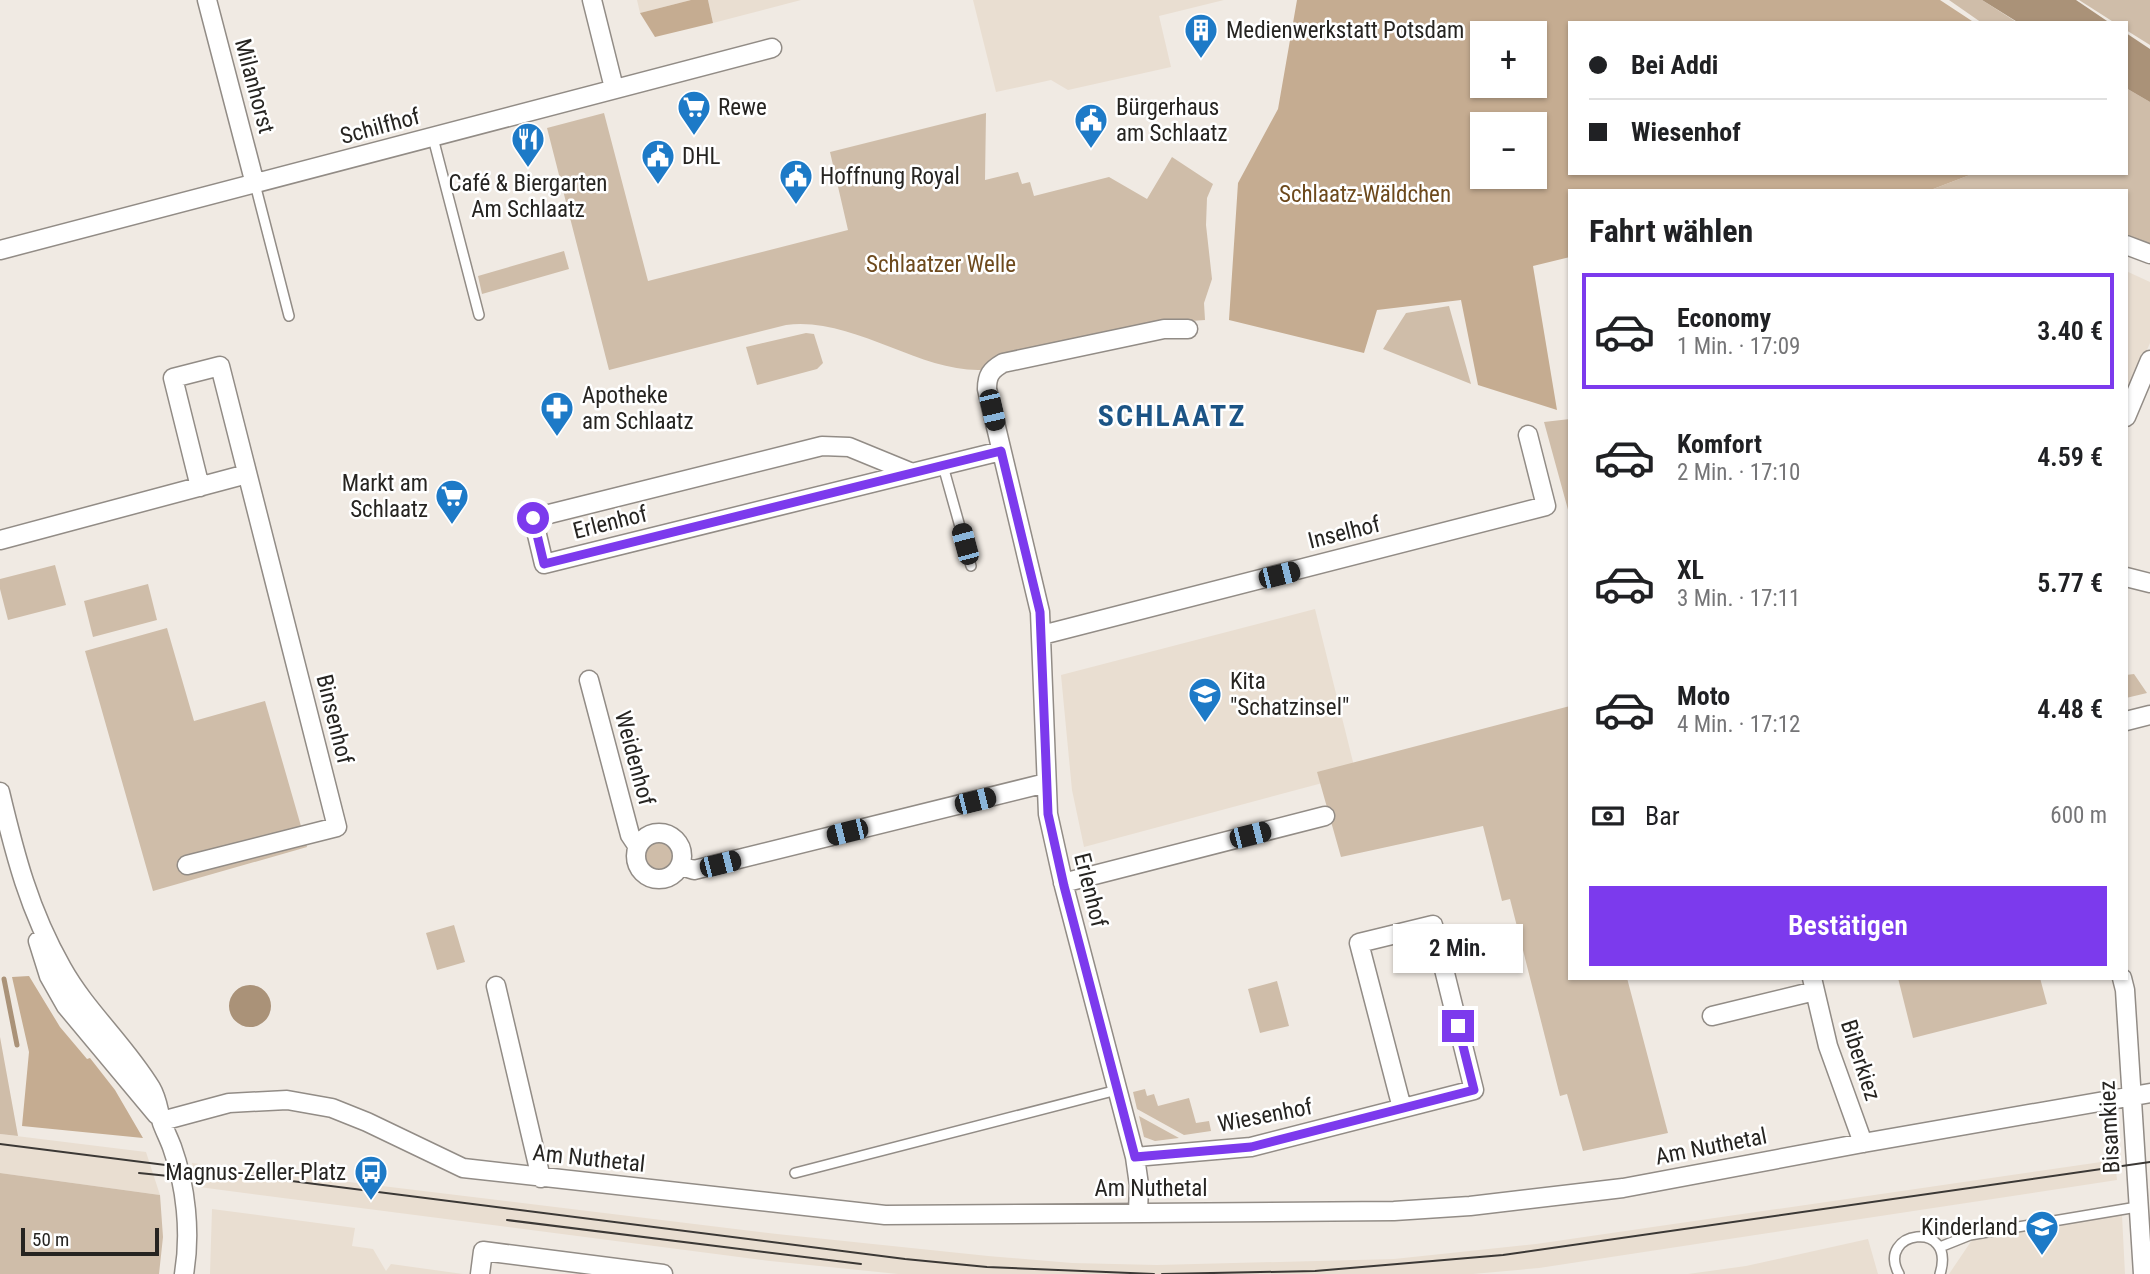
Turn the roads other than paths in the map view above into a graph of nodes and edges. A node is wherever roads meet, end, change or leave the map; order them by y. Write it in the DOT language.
graph roads {
  1 [pos="207,0"];
  2 [pos="592,0"];
  3 [pos="772,48"];
  4 [pos="614,88"];
  5 [pos="433,138"];
  6 [pos="255,184"];
  7 [pos="2128,246"];
  8 [pos="0,250"];
  9 [pos="2150,254"];
  10 [pos="479,315"];
  11 [pos="289,316"];
  12 [pos="1188,329"];
  13 [pos="2150,359"];
  14 [pos="2142,396"];
  15 [pos="2128,414"];
  16 [pos="1528,435"];
  17 [pos="1001,451"];
  18 [pos="943,466"];
  19 [pos="910,472"];
  20 [pos="247,474"];
  21 [pos="200,486"];
  22 [pos="0,540"];
  23 [pos="971,566"];
  24 [pos="2128,578"];
  25 [pos="2150,583"];
  26 [pos="1042,635"];
  27 [pos="589,680"];
  28 [pos="2150,715"];
  29 [pos="2128,720"];
  30 [pos="1046,783"];
  31 [pos="0,792"];
  32 [pos="1325,816"];
  33 [pos="638,847"];
  34 [pos="187,865"];
  35 [pos="681,866"];
  36 [pos="1063,883"];
  37 [pos="2122,980"];
  38 [pos="1814,985"];
  39 [pos="496,986"];
  40 [pos="1712,1016"];
  41 [pos="1117,1090"];
  42 [pos="2141,1095"];
  43 [pos="1402,1108"];
  44 [pos="162,1121"];
  45 [pos="1863,1143"];
  46 [pos="1135,1157"];
  47 [pos="795,1173"];
  48 [pos="541,1178"];
  49 [pos="2137,1207"];
  50 [pos="1138,1212"];
  51 [pos="1940,1247"];
  52 [pos="184,1274"];
  53 [pos="480,1274"];
  54 [pos="663,1274"];
  55 [pos="1899,1274"];
  56 [pos="1940,1274"];
  57 [pos="2143,1274"];
  1 -- 6 [label="street, Milanhorst"];
  2 -- 4 [label="street"];
  3 -- 4 [label="street, Schilfhof"];
  4 -- 5 [label="street, Schilfhof"];
  5 -- 6 [label="street, Schilfhof"];
  5 -- 10 [label="lane"];
  6 -- 8 [label="street, Schilfhof"];
  6 -- 11 [label="lane"];
  7 -- 9 [label="street"];
  12 -- 17 [label="street, Erlenhof"];
  13 -- 14 [label="street"];
  14 -- 15 [label="street"];
  16 -- 26 [label="street, Inselhof"];
  17 -- 18 [label="street, Erlenhof"];
  17 -- 26 [label="street, Erlenhof"];
  18 -- 19 [label="street, Erlenhof"];
  18 -- 23 [label="lane"];
  19 -- 19 [label="street, Erlenhof"];
  20 -- 21 [label="street"];
  20 -- 21 [label="street, Binsenhof"];
  20 -- 34 [label="street, Binsenhof"];
  21 -- 22 [label="street"];
  24 -- 25 [label="street"];
  26 -- 30 [label="street, Erlenhof"];
  27 -- 33 [label="street, Weidenhof"];
  28 -- 29 [label="street"];
  30 -- 35 [label="street, Weidenhof"];
  30 -- 36 [label="street, Erlenhof"];
  31 -- 44 [label="street"];
  32 -- 36 [label="street"];
  33 -- 35 [label="street, Weidenhof"];
  33 -- 35 [label="street, Weidenhof"];
  36 -- 41 [label="street, Erlenhof"];
  37 -- 42 [label="street, Bisamkiez"];
  38 -- 40 [label="street, Biberkiez"];
  38 -- 45 [label="street, Biberkiez"];
  39 -- 48 [label="street"];
  41 -- 46 [label="street, Erlenhof"];
  41 -- 47 [label="lane"];
  42 -- 45 [label="street, Am Nuthetal"];
  42 -- 49 [label="street, Bisamkiez"];
  43 -- 43 [label="street, Wiesenhof"];
  43 -- 46 [label="street, Wiesenhof"];
  44 -- 48 [label="street, Am Nuthetal"];
  44 -- 52 [label="street"];
  45 -- 50 [label="street, Am Nuthetal"];
  46 -- 50 [label="street, Erlenhof"];
  48 -- 50 [label="street, Am Nuthetal"];
  49 -- 51 [label="lane"];
  49 -- 57 [label="street, Bisamkiez"];
  51 -- 55 [label="lane"];
  51 -- 56 [label="lane"];
  53 -- 54 [label="street"];
}
